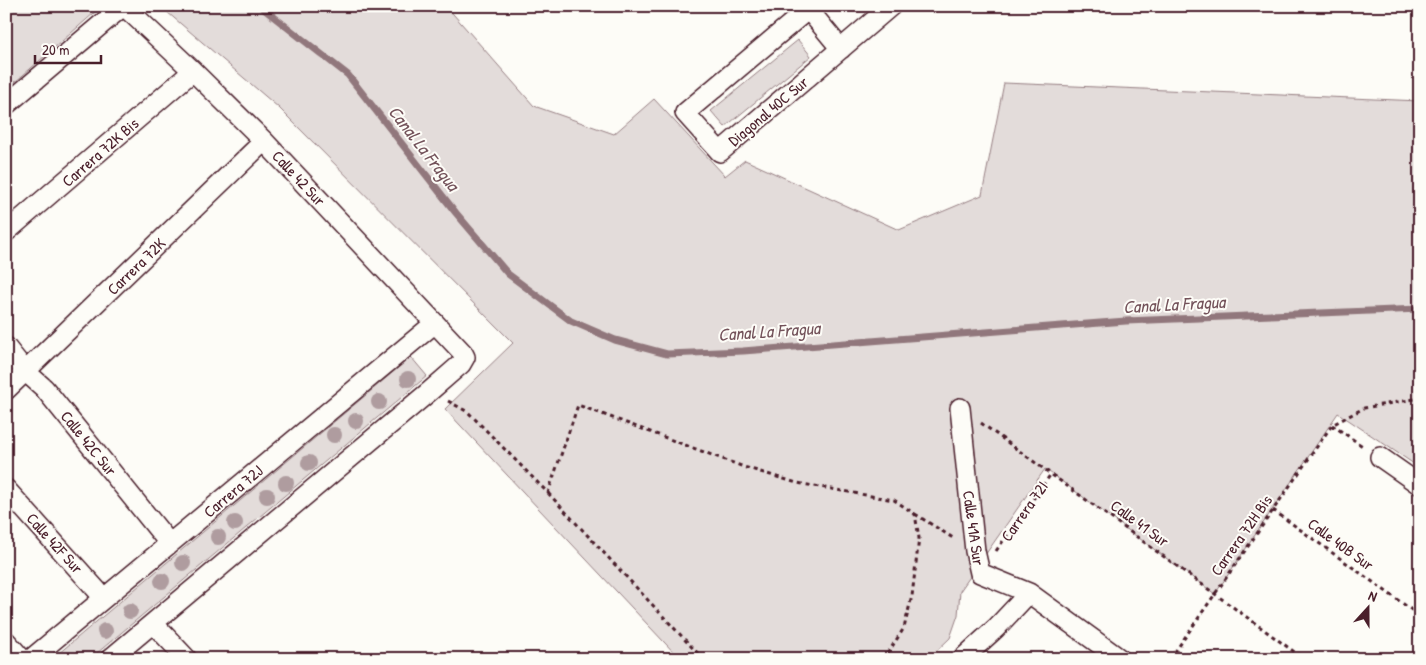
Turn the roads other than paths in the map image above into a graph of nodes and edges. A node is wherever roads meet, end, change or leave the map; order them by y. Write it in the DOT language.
graph roads {
  1 [pos="123,6"];
  2 [pos="891,6"];
  3 [pos="810,8"];
  4 [pos="841,49"];
  5 [pos="194,71"];
  6 [pos="6,105"];
  7 [pos="264,141"];
  8 [pos="6,232"];
  9 [pos="435,323"];
  10 [pos="6,347"];
  11 [pos="26,372"];
  12 [pos="6,390"];
  13 [pos="960,408"];
  14 [pos="1380,457"];
  15 [pos="1420,485"];
  16 [pos="6,489"];
  17 [pos="169,543"];
  18 [pos="1030,592"];
  19 [pos="104,598"];
  20 [pos="152,623"];
  21 [pos="6,641"];
  22 [pos="22,659"];
  23 [pos="31,659"];
  24 [pos="110,659"];
  25 [pos="187,659"];
  26 [pos="962,659"];
  27 [pos="1120,659"];
  1 -- 5 [label="street, Calle 42 Sur"];
  1 -- 6 [label="street"];
  2 -- 4 [label="street, Diagonal 40C Sur"];
  3 -- 4 [label="street, Diagonal 40C Sur"];
  3 -- 4 [label="street, Diagonal 40C Sur"];
  5 -- 7 [label="street, Calle 42 Sur"];
  5 -- 8 [label="street, Carrera 72K Bis"];
  7 -- 9 [label="street, Calle 42 Sur"];
  7 -- 11 [label="street, Carrera 72K"];
  9 -- 17 [label="street, Carrera 72J"];
  9 -- 20 [label="street, Calle 42 Sur"];
  10 -- 11 [label="street, Calle 42C Sur"];
  11 -- 12 [label="street, Carrera 72K"];
  11 -- 17 [label="street, Calle 42C Sur"];
  13 -- 18 [label="street, Calle 41A Sur"];
  14 -- 15 [label="street"];
  16 -- 19 [label="street, Calle 42F Sur"];
  17 -- 19 [label="street, Carrera 72J"];
  18 -- 26 [label="street"];
  18 -- 27 [label="street, Calle 41A Sur"];
  19 -- 23 [label="street, Carrera 72J"];
  20 -- 24 [label="street"];
  20 -- 25 [label="street"];
  21 -- 22 [label="street"];
}
